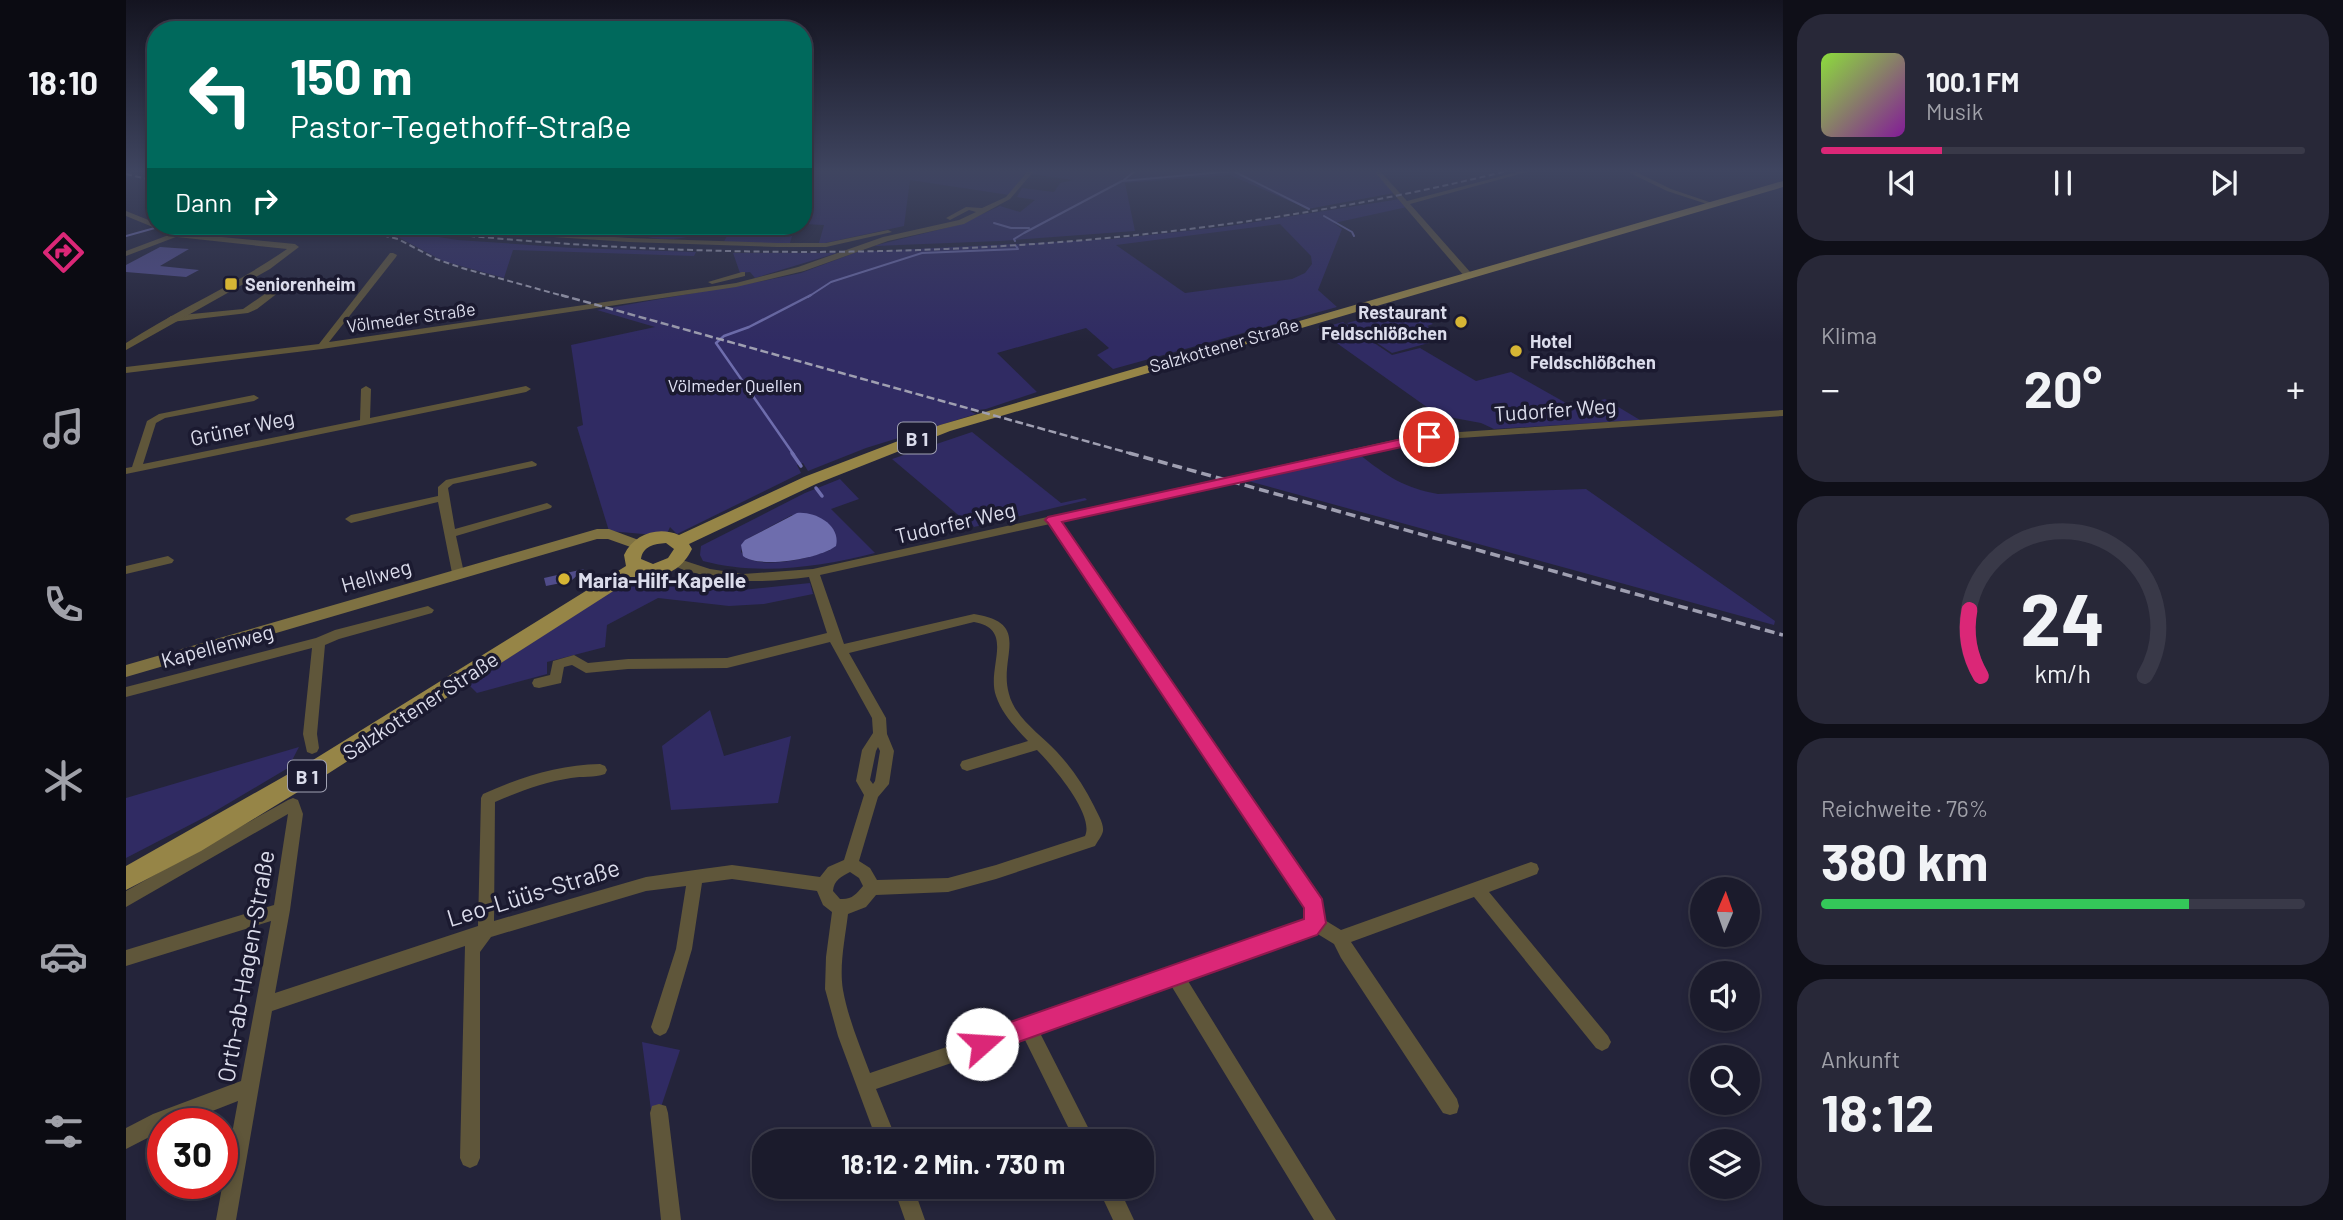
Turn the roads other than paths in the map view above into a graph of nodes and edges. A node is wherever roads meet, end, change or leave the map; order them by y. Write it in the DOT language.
graph roads {
  1 [pos="901,228"];
  2 [pos="935,228"];
  3 [pos="1428,228"];
  4 [pos="1630,228"];
  5 [pos="557,235"];
  6 [pos="177,236"];
  7 [pos="126,254"];
  8 [pos="393,255"];
  9 [pos="742,274"];
  10 [pos="1468,275"];
  11 [pos="288,282"];
  12 [pos="699,292"];
  13 [pos="172,319"];
  14 [pos="323,346"];
  15 [pos="126,347"];
  16 [pos="126,370"];
  17 [pos="366,389"];
  18 [pos="526,389"];
  19 [pos="254,398"];
  20 [pos="1783,414"];
  21 [pos="365,422"];
  22 [pos="533,464"];
  23 [pos="132,470"];
  24 [pos="443,498"];
  25 [pos="547,506"];
  26 [pos="351,519"];
  27 [pos="1053,520"];
  28 [pos="449,534"];
  29 [pos="678,542"];
  30 [pos="639,545"];
  31 [pos="168,560"];
  32 [pos="676,562"];
  33 [pos="637,566"];
  34 [pos="126,569"];
  35 [pos="458,573"];
  36 [pos="813,573"];
  37 [pos="428,610"];
  38 [pos="834,636"];
  39 [pos="319,642"];
  40 [pos="841,650"];
  41 [pos="126,671"];
  42 [pos="539,683"];
  43 [pos="126,692"];
  44 [pos="1039,744"];
  45 [pos="312,748"];
  46 [pos="967,765"];
  47 [pos="600,770"];
  48 [pos="850,865"];
  49 [pos="1531,869"];
  50 [pos="695,877"];
  51 [pos="126,879"];
  52 [pos="824,885"];
  53 [pos="872,888"];
  54 [pos="1476,888"];
  55 [pos="126,900"];
  56 [pos="841,908"];
  57 [pos="282,910"];
  58 [pos="1315,923"];
  59 [pos="486,931"];
  60 [pos="1340,938"];
  61 [pos="126,958"];
  62 [pos="1176,977"];
  63 [pos="265,1005"];
  64 [pos="660,1027"];
  65 [pos="1028,1028"];
  66 [pos="1602,1042"];
  67 [pos="867,1083"];
  68 [pos="248,1088"];
  69 [pos="1450,1106"];
  70 [pos="659,1113"];
  71 [pos="883,1129"];
  72 [pos="1079,1129"];
  73 [pos="126,1139"];
  74 [pos="470,1158"];
  75 [pos="908,1199"];
  76 [pos="1114,1199"];
  77 [pos="226,1220"];
  78 [pos="671,1220"];
  79 [pos="915,1220"];
  80 [pos="1124,1220"];
  81 [pos="1326,1220"];
  1 -- 5 [label="street"];
  2 -- 12 [label="street, Völmeder Straße"];
  3 -- 10 [label="street"];
  4 -- 10 [label="main road, Salzkottener Straße / B 1"];
  6 -- 7 [label="street"];
  6 -- 13 [label="street"];
  8 -- 14 [label="street"];
  9 -- 12 [label="street, Völmeder Straße"];
  10 -- 29 [label="main road, Salzkottener Straße / B 1"];
  11 -- 13 [label="street"];
  12 -- 14 [label="street, Völmeder Straße"];
  13 -- 15 [label="street"];
  14 -- 16 [label="street, Völmeder Straße"];
  17 -- 21 [label="street"];
  18 -- 21 [label="street, Grüner Weg"];
  19 -- 23 [label="street"];
  20 -- 27 [label="street, Tudorfer Weg"];
  21 -- 23 [label="street, Grüner Weg"];
  22 -- 24 [label="street"];
  24 -- 26 [label="street"];
  24 -- 28 [label="street"];
  25 -- 28 [label="street"];
  27 -- 36 [label="street, Tudorfer Weg"];
  27 -- 58 [label="street"];
  28 -- 35 [label="street"];
  29 -- 30 [label="main road, B 1"];
  29 -- 32 [label="main road"];
  30 -- 33 [label="main road"];
  30 -- 35 [label="main road, Hellweg"];
  31 -- 34 [label="street"];
  32 -- 33 [label="main road, B 1"];
  32 -- 36 [label="street, Tudorfer Weg"];
  33 -- 51 [label="main road, Salzkottener Straße / B 1"];
  35 -- 41 [label="main road, Hellweg"];
  36 -- 38 [label="street"];
  37 -- 39 [label="street, Kapellenweg"];
  38 -- 40 [label="street"];
  38 -- 42 [label="street"];
  39 -- 43 [label="street, Kapellenweg"];
  39 -- 45 [label="street"];
  40 -- 44 [label="street"];
  40 -- 48 [label="street"];
  44 -- 46 [label="street"];
  44 -- 53 [label="street"];
  47 -- 59 [label="street"];
  48 -- 52 [label="street"];
  48 -- 53 [label="street"];
  49 -- 54 [label="street"];
  50 -- 52 [label="street, Leo-Lüüs-Straße"];
  50 -- 59 [label="street, Leo-Lüüs-Straße"];
  50 -- 64 [label="street"];
  52 -- 56 [label="street"];
  53 -- 56 [label="street"];
  54 -- 60 [label="street"];
  54 -- 66 [label="street"];
  55 -- 57 [label="street, Orth-ab-Hagen-Straße"];
  56 -- 67 [label="street"];
  57 -- 61 [label="street"];
  57 -- 63 [label="street, Orth-ab-Hagen-Straße"];
  58 -- 60 [label="street"];
  58 -- 62 [label="street"];
  59 -- 63 [label="street, Leo-Lüüs-Straße"];
  59 -- 74 [label="street"];
  60 -- 69 [label="street"];
  62 -- 65 [label="street"];
  62 -- 81 [label="street"];
  63 -- 68 [label="street, Orth-ab-Hagen-Straße"];
  65 -- 67 [label="street"];
  65 -- 72 [label="street"];
  67 -- 71 [label="street"];
  68 -- 73 [label="street"];
  68 -- 77 [label="street, Orth-ab-Hagen-Straße"];
  70 -- 78 [label="street"];
  75 -- 79 [label="street"];
  76 -- 80 [label="street"];
}
